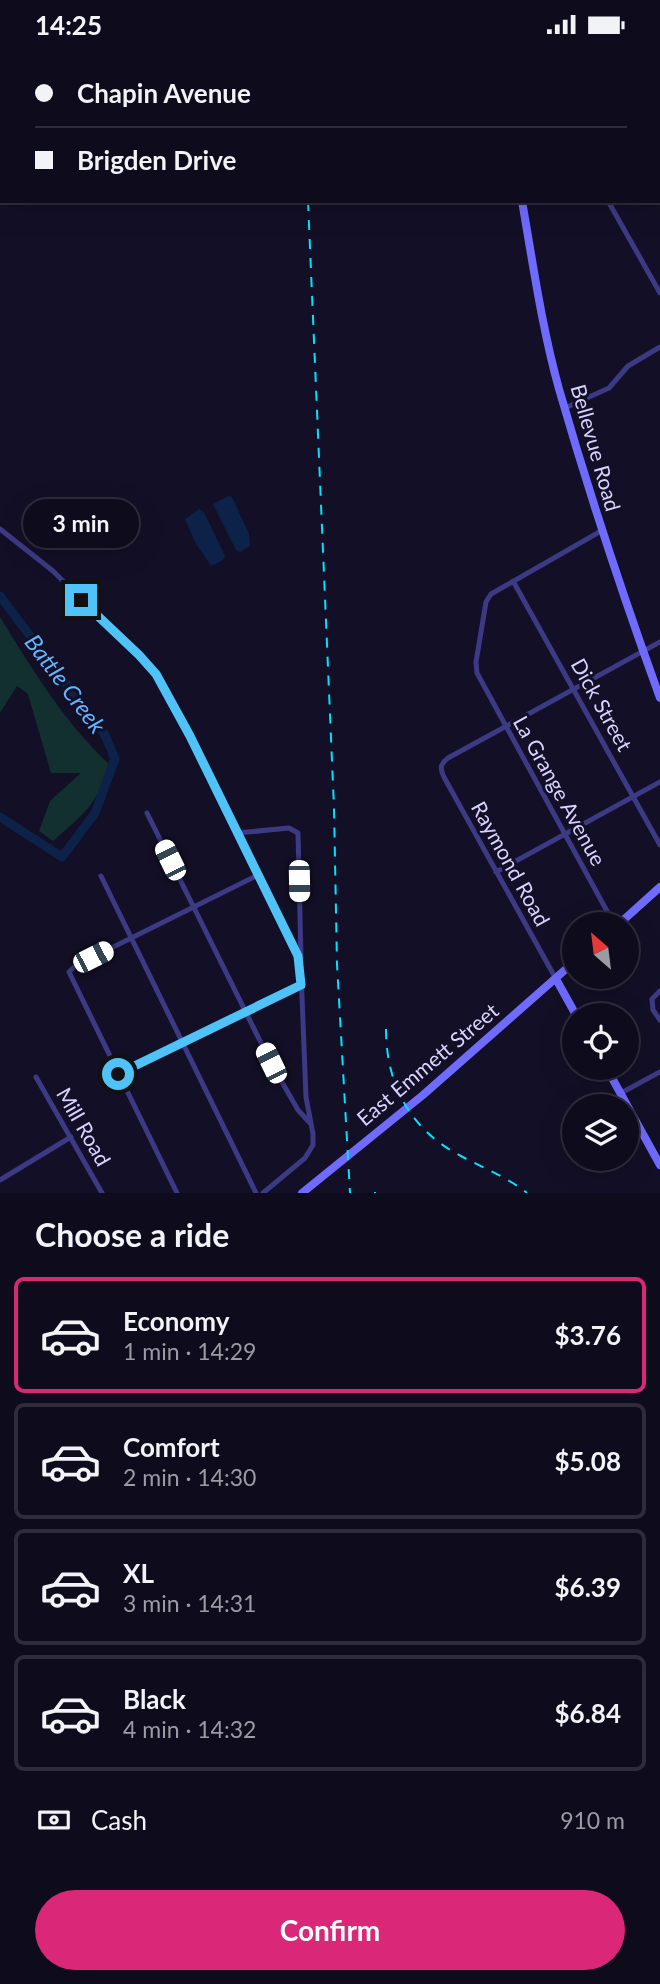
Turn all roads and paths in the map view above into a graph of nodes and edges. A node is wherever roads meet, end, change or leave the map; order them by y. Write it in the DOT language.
graph roads {
  1 [pos="522,203"];
  2 [pos="609,203"];
  3 [pos="660,293"];
  4 [pos="660,347"];
  5 [pos="565,408"];
  6 [pos="0,529"];
  7 [pos="601,531"];
  8 [pos="513,581"];
  9 [pos="660,642"];
  10 [pos="643,652"];
  11 [pos="574,689"];
  12 [pos="660,698"];
  13 [pos="506,726"];
  14 [pos="660,782"];
  15 [pos="634,797"];
  16 [pos="147,813"];
  17 [pos="237,833"];
  18 [pos="565,834"];
  19 [pos="660,845"];
  20 [pos="496,872"];
  21 [pos="258,875"];
  22 [pos="101,876"];
  23 [pos="660,887"];
  24 [pos="194,906"];
  25 [pos="609,912"];
  26 [pos="630,912"];
  27 [pos="130,938"];
  28 [pos="300,972"];
  29 [pos="562,973"];
  30 [pos="556,979"];
  31 [pos="301,985"];
  32 [pos="660,991"];
  33 [pos="569,1003"];
  34 [pos="246,1010"];
  35 [pos="660,1020"];
  36 [pos="182,1043"];
  37 [pos="660,1072"];
  38 [pos="118,1074"];
  39 [pos="36,1077"];
  40 [pos="614,1080"];
  41 [pos="621,1093"];
  42 [pos="310,1123"];
  43 [pos="71,1137"];
  44 [pos="660,1164"];
  45 [pos="0,1180"];
  46 [pos="102,1193"];
  47 [pos="177,1193"];
  48 [pos="256,1193"];
  49 [pos="263,1193"];
  50 [pos="302,1193"];
  1 -- 5 [label="street, Bellevue Road"];
  2 -- 3 [label="street"];
  4 -- 5 [label="street"];
  5 -- 7 [label="street, Bellevue Road"];
  6 -- 17 [label="street"];
  7 -- 8 [label="street"];
  7 -- 10 [label="street, Bellevue Road"];
  8 -- 11 [label="street, Dick Street"];
  8 -- 13 [label="street, La Grange Avenue"];
  9 -- 10 [label="street"];
  10 -- 11 [label="street"];
  10 -- 12 [label="street, Bellevue Road"];
  11 -- 13 [label="street"];
  11 -- 15 [label="street, Dick Street"];
  13 -- 18 [label="street, La Grange Avenue"];
  13 -- 20 [label="street, Raymond Road"];
  14 -- 15 [label="street"];
  15 -- 18 [label="street"];
  15 -- 19 [label="street, Dick Street"];
  16 -- 24 [label="street"];
  17 -- 21 [label="street"];
  17 -- 28 [label="street"];
  18 -- 20 [label="street"];
  18 -- 25 [label="street, La Grange Avenue"];
  20 -- 30 [label="street, Raymond Road"];
  21 -- 24 [label="street"];
  21 -- 28 [label="street"];
  22 -- 27 [label="street"];
  23 -- 26 [label="street"];
  24 -- 27 [label="street"];
  24 -- 34 [label="street"];
  27 -- 36 [label="street"];
  27 -- 38 [label="street"];
  28 -- 31 [label="street"];
  29 -- 30 [label="street, East Emmett Street"];
  30 -- 33 [label="street"];
  30 -- 50 [label="street, East Emmett Street"];
  31 -- 34 [label="street"];
  31 -- 42 [label="street"];
  32 -- 35 [label="street"];
  34 -- 36 [label="street"];
  34 -- 42 [label="street"];
  36 -- 38 [label="street"];
  36 -- 48 [label="street"];
  37 -- 41 [label="street"];
  38 -- 47 [label="street"];
  39 -- 43 [label="street, Mill Road"];
  40 -- 41 [label="street"];
  41 -- 44 [label="street"];
  42 -- 49 [label="street"];
  43 -- 45 [label="street"];
  43 -- 46 [label="street, Mill Road"];
}
